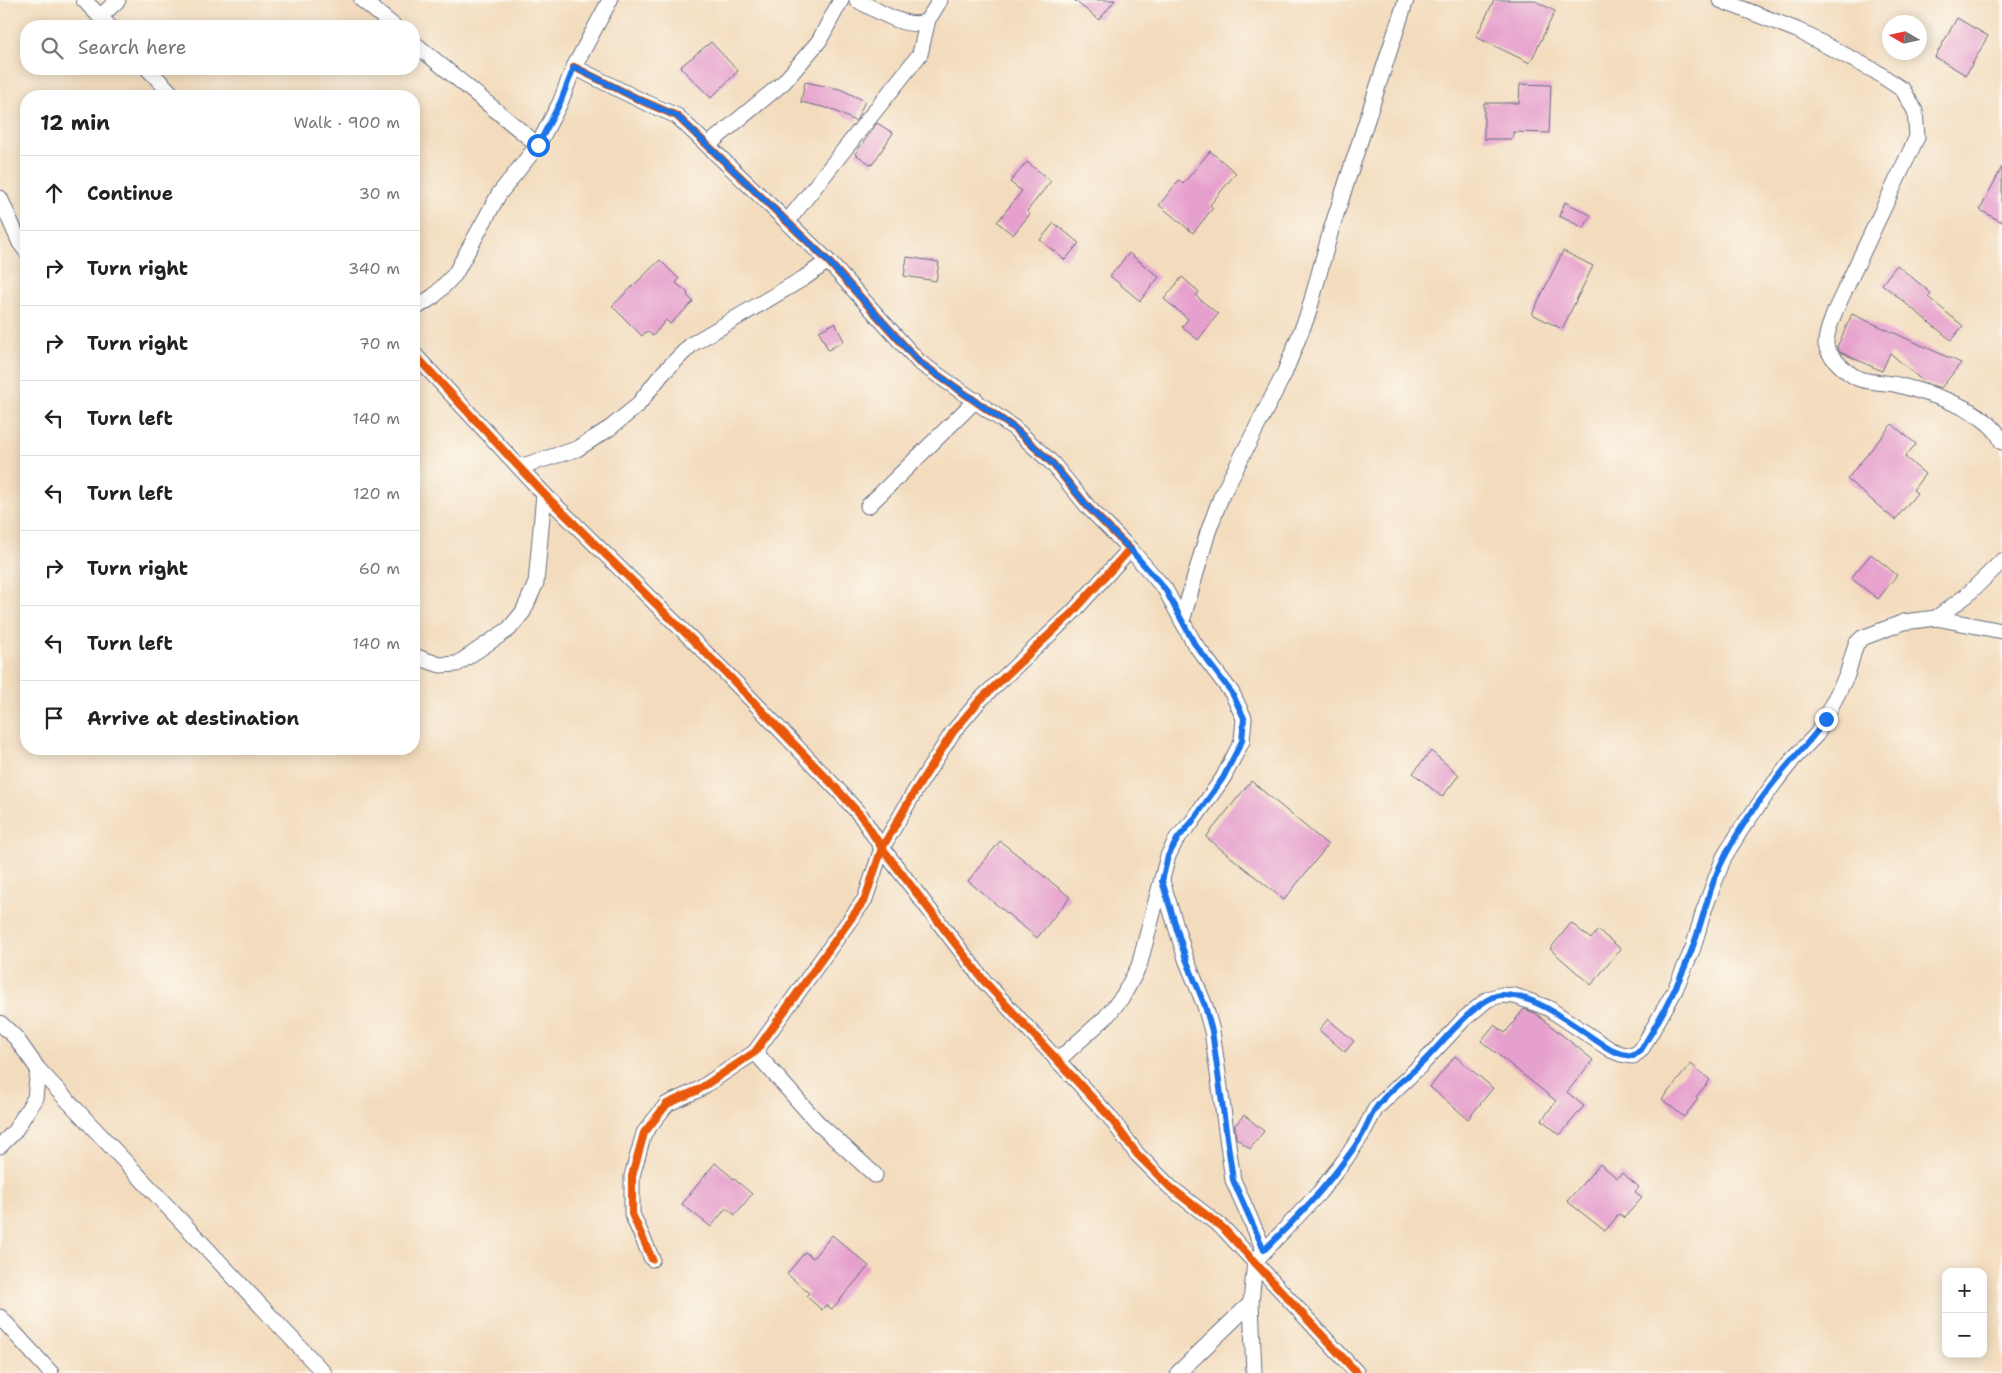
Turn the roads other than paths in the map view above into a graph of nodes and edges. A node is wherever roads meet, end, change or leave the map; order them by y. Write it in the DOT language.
graph roads {
  1 [pos="84,0"];
  2 [pos="118,0"];
  3 [pos="362,0"];
  4 [pos="610,0"];
  5 [pos="840,0"];
  6 [pos="857,0"];
  7 [pos="940,0"];
  8 [pos="1406,0"];
  9 [pos="1720,0"];
  10 [pos="928,19"];
  11 [pos="102,20"];
  12 [pos="105,20"];
  13 [pos="387,20"];
  14 [pos="420,48"];
  15 [pos="574,67"];
  16 [pos="154,75"];
  17 [pos="168,90"];
  18 [pos="538,145"];
  19 [pos="708,145"];
  20 [pos="0,198"];
  21 [pos="787,222"];
  22 [pos="20,244"];
  23 [pos="828,261"];
  24 [pos="420,305"];
  25 [pos="420,360"];
  26 [pos="976,400"];
  27 [pos="2002,442"];
  28 [pos="519,467"];
  29 [pos="544,494"];
  30 [pos="868,506"];
  31 [pos="1130,549"];
  32 [pos="2002,561"];
  33 [pos="1936,618"];
  34 [pos="1182,622"];
  35 [pos="2002,631"];
  36 [pos="420,658"];
  37 [pos="882,848"];
  38 [pos="1162,881"];
  39 [pos="0,1023"];
  40 [pos="755,1052"];
  41 [pos="1057,1061"];
  42 [pos="38,1069"];
  43 [pos="0,1146"];
  44 [pos="875,1175"];
  45 [pos="1260,1255"];
  46 [pos="652,1259"];
  47 [pos="1251,1303"];
  48 [pos="0,1317"];
  49 [pos="51,1373"];
  50 [pos="324,1373"];
  51 [pos="1178,1373"];
  52 [pos="1254,1373"];
  53 [pos="1357,1373"];
  1 -- 11 [label="street"];
  2 -- 12 [label="street"];
  3 -- 13 [label="street"];
  4 -- 15 [label="street"];
  5 -- 19 [label="street"];
  6 -- 10 [label="street"];
  7 -- 10 [label="street"];
  8 -- 34 [label="street"];
  9 -- 27 [label="street"];
  10 -- 21 [label="street"];
  14 -- 18 [label="street"];
  15 -- 18 [label="street"];
  15 -- 19 [label="street"];
  16 -- 17 [label="street"];
  18 -- 24 [label="street"];
  19 -- 21 [label="street"];
  20 -- 22 [label="street"];
  21 -- 23 [label="street"];
  23 -- 26 [label="street"];
  23 -- 28 [label="street"];
  25 -- 28 [label="street"];
  26 -- 30 [label="street"];
  26 -- 31 [label="street"];
  28 -- 29 [label="street"];
  29 -- 36 [label="street"];
  29 -- 37 [label="street"];
  31 -- 34 [label="street"];
  31 -- 37 [label="street"];
  32 -- 33 [label="street"];
  33 -- 35 [label="street"];
  33 -- 45 [label="street"];
  34 -- 38 [label="street"];
  37 -- 40 [label="street"];
  37 -- 41 [label="street"];
  38 -- 41 [label="street"];
  38 -- 45 [label="street"];
  39 -- 42 [label="street"];
  40 -- 44 [label="street"];
  40 -- 46 [label="street"];
  41 -- 45 [label="street"];
  42 -- 43 [label="street"];
  42 -- 50 [label="street"];
  45 -- 47 [label="street"];
  45 -- 53 [label="street"];
  47 -- 51 [label="street"];
  47 -- 52 [label="street"];
  48 -- 49 [label="street"];
}
